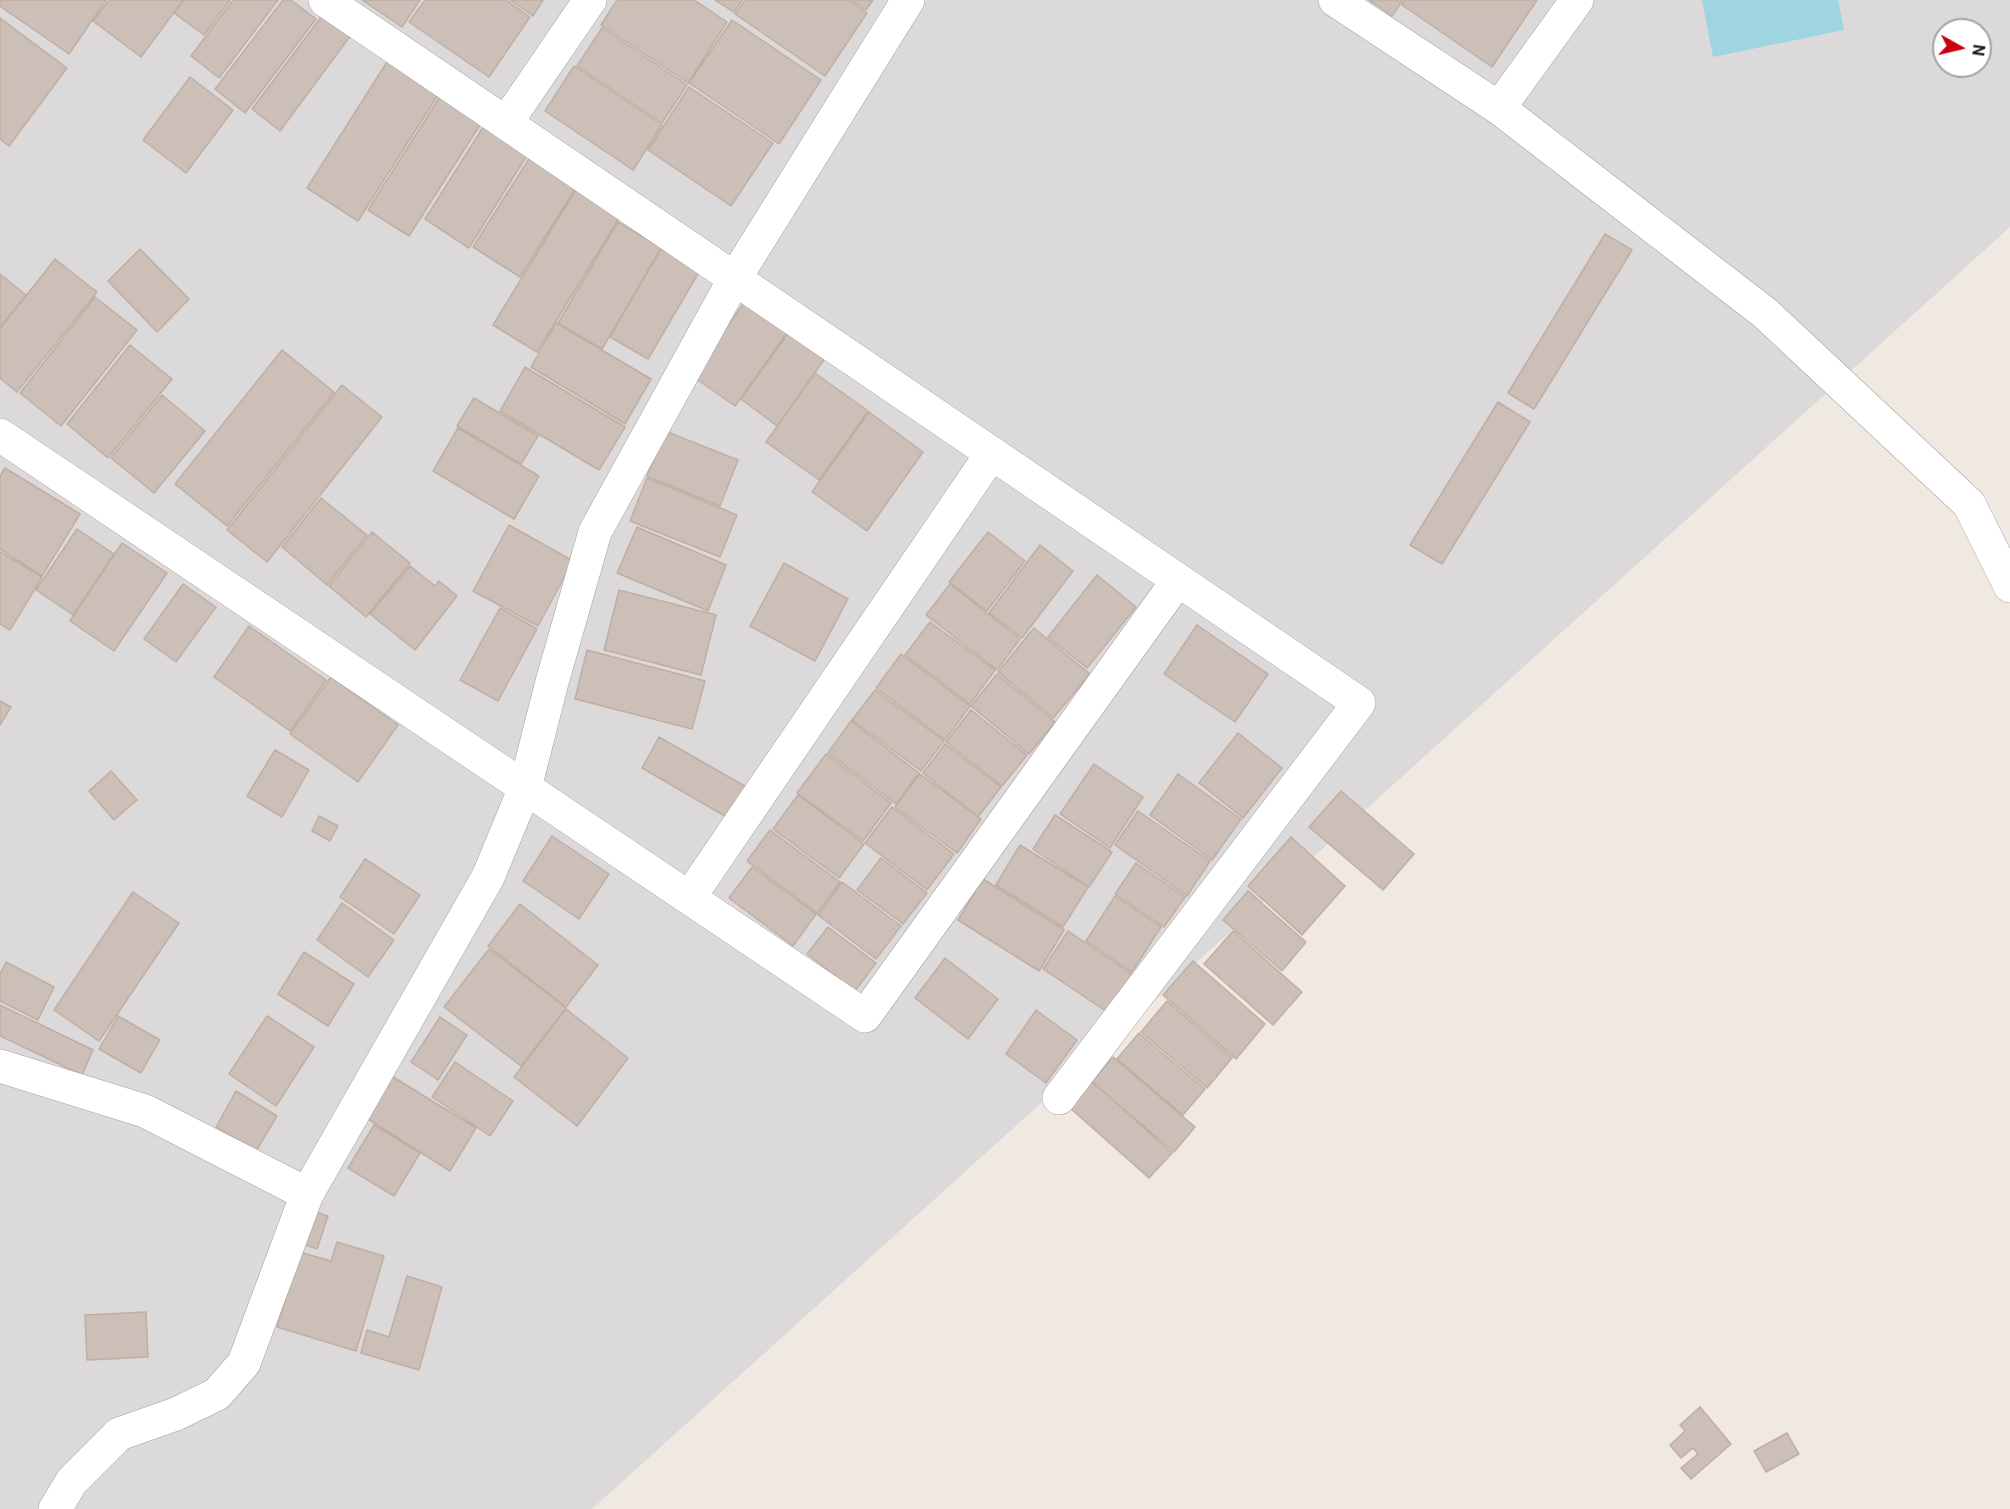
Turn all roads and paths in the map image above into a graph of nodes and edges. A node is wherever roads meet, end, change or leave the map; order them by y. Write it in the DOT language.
graph roads {
  1 [pos="325,0"];
  2 [pos="590,0"];
  3 [pos="908,0"];
  4 [pos="1335,0"];
  5 [pos="1577,0"];
  6 [pos="1499,108"];
  7 [pos="506,123"];
  8 [pos="735,278"];
  9 [pos="0,437"];
  10 [pos="992,453"];
  11 [pos="1178,580"];
  12 [pos="2010,586"];
  13 [pos="525,788"];
  14 [pos="689,898"];
  15 [pos="0,1066"];
  16 [pos="1059,1098"];
  17 [pos="307,1194"];
  18 [pos="55,1509"];
  1 -- 7 [label="street"];
  2 -- 7 [label="street"];
  3 -- 8 [label="street"];
  4 -- 6 [label="street"];
  5 -- 6 [label="street"];
  6 -- 12 [label="street"];
  7 -- 8 [label="street"];
  8 -- 10 [label="street"];
  8 -- 13 [label="street"];
  9 -- 13 [label="street"];
  10 -- 11 [label="street"];
  10 -- 14 [label="street"];
  11 -- 14 [label="street"];
  11 -- 16 [label="street"];
  13 -- 14 [label="street"];
  13 -- 17 [label="street"];
  15 -- 17 [label="street"];
  17 -- 18 [label="street"];
}
